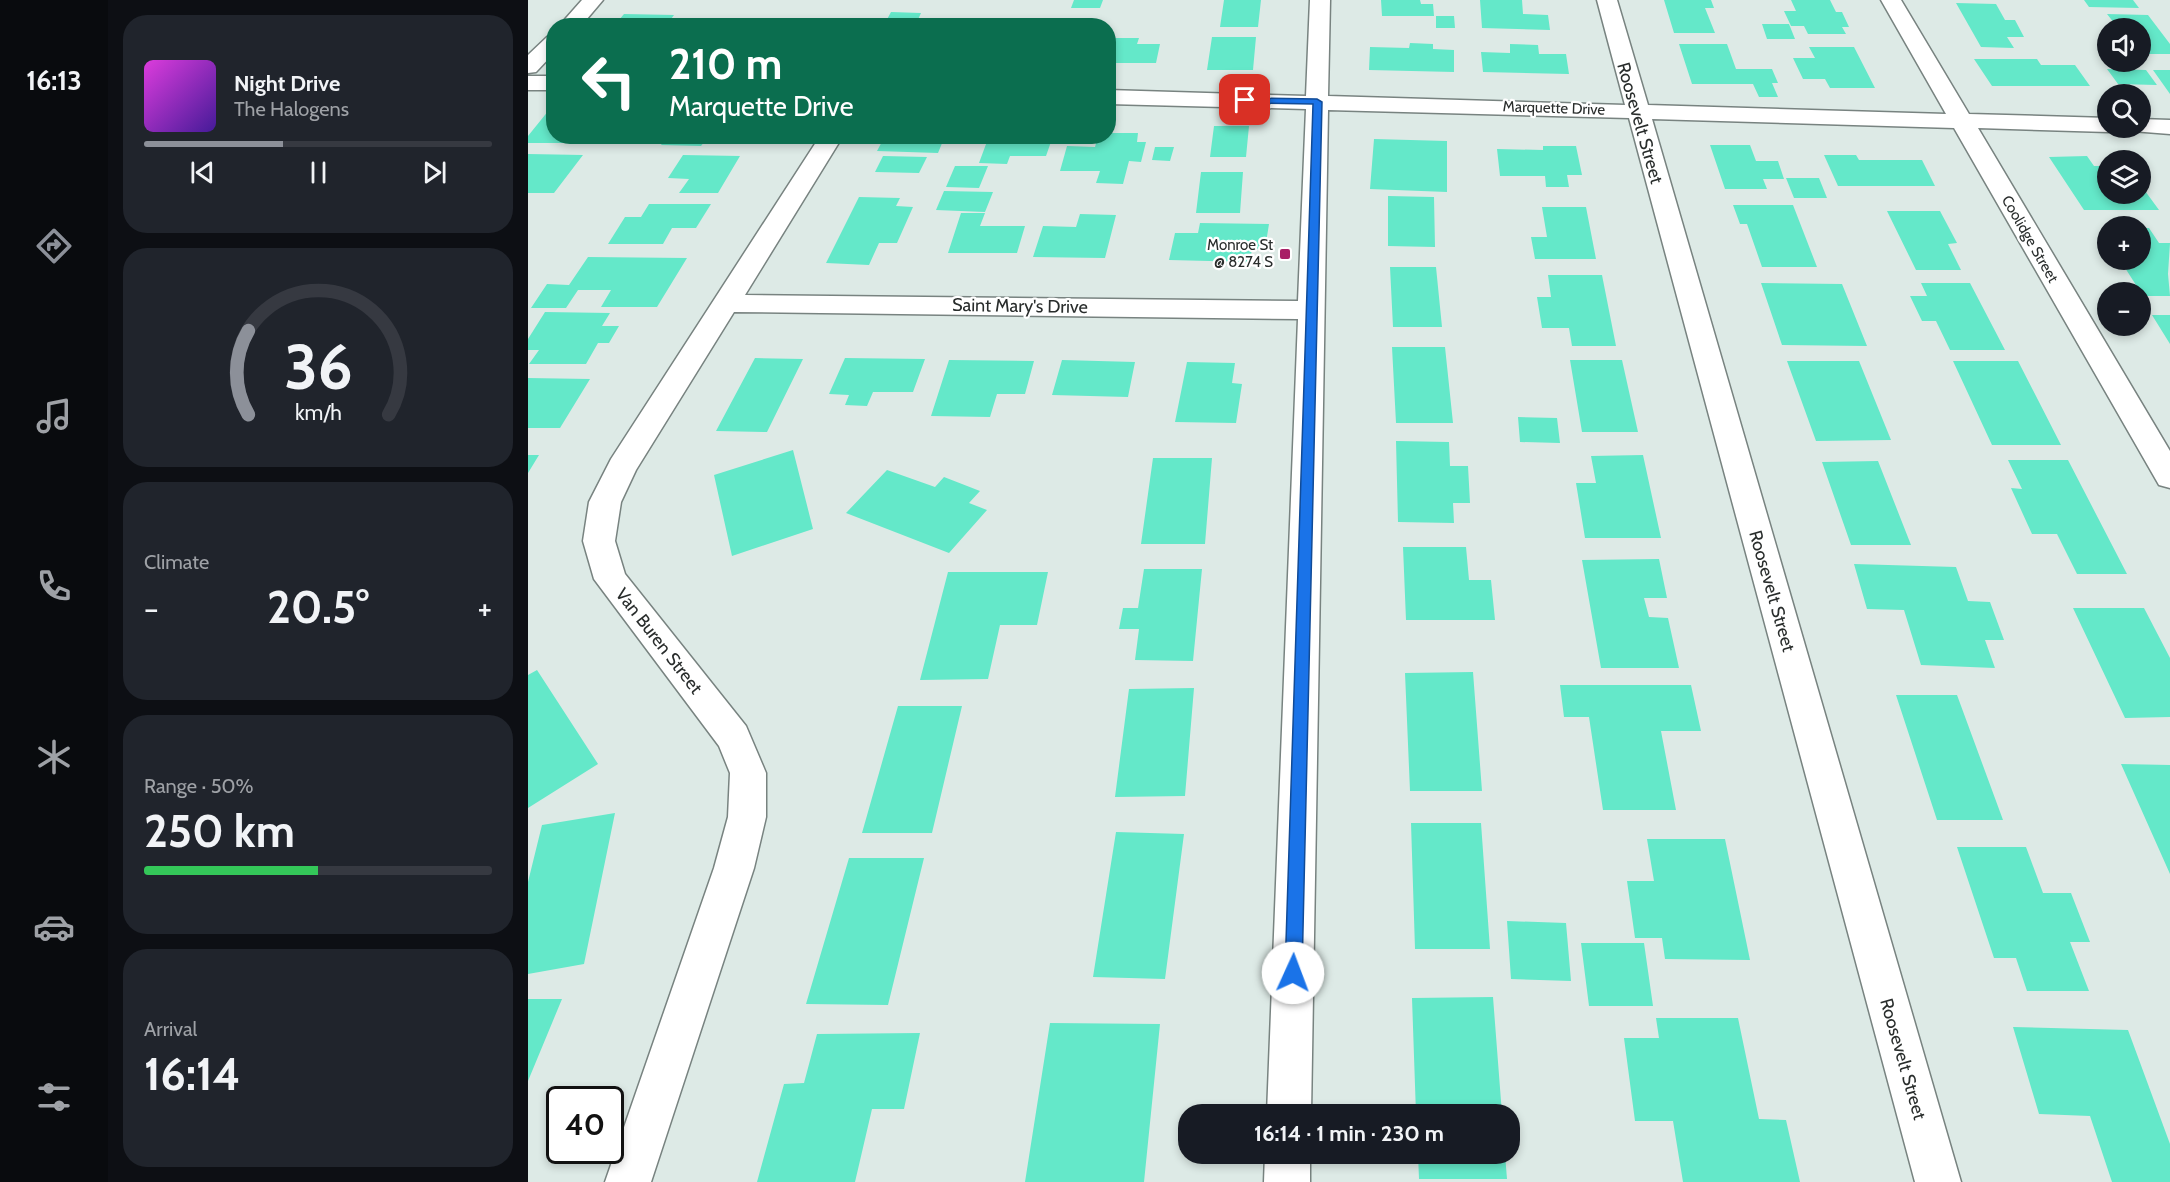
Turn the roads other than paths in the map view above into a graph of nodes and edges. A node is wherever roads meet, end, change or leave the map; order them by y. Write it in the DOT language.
graph roads {
  1 [pos="593,0"];
  2 [pos="1320,0"];
  3 [pos="1607,0"];
  4 [pos="1891,0"];
  5 [pos="576,18"];
  6 [pos="546,49"];
  7 [pos="528,68"];
  8 [pos="528,82"];
  9 [pos="546,83"];
  10 [pos="1116,97"];
  11 [pos="1317,102"];
  12 [pos="1636,111"];
  13 [pos="1961,120"];
  14 [pos="2097,125"];
  15 [pos="2151,126"];
  16 [pos="2170,127"];
  17 [pos="827,144"];
  18 [pos="728,303"];
  19 [pos="1312,310"];
  20 [pos="2170,477"];
  21 [pos="1289,1104"];
  22 [pos="1288,1164"];
  23 [pos="628,1182"];
  24 [pos="1287,1182"];
  25 [pos="1938,1182"];
  1 -- 5 [label="street"];
  2 -- 11 [label="street"];
  3 -- 12 [label="street, Roosevelt Street"];
  4 -- 13 [label="street, Coolidge Street"];
  6 -- 7 [label="street"];
  8 -- 9 [label="street"];
  10 -- 11 [label="street, Marquette Drive"];
  11 -- 12 [label="street, Marquette Drive"];
  11 -- 19 [label="street"];
  12 -- 13 [label="street, Marquette Drive"];
  12 -- 25 [label="street, Roosevelt Street"];
  13 -- 14 [label="street, Marquette Drive"];
  13 -- 20 [label="street, Coolidge Street"];
  15 -- 16 [label="street"];
  17 -- 18 [label="street, Van Buren Street"];
  18 -- 19 [label="street, Saint Mary's Drive"];
  18 -- 23 [label="street, Van Buren Street"];
  19 -- 21 [label="street"];
  22 -- 24 [label="street"];
}
